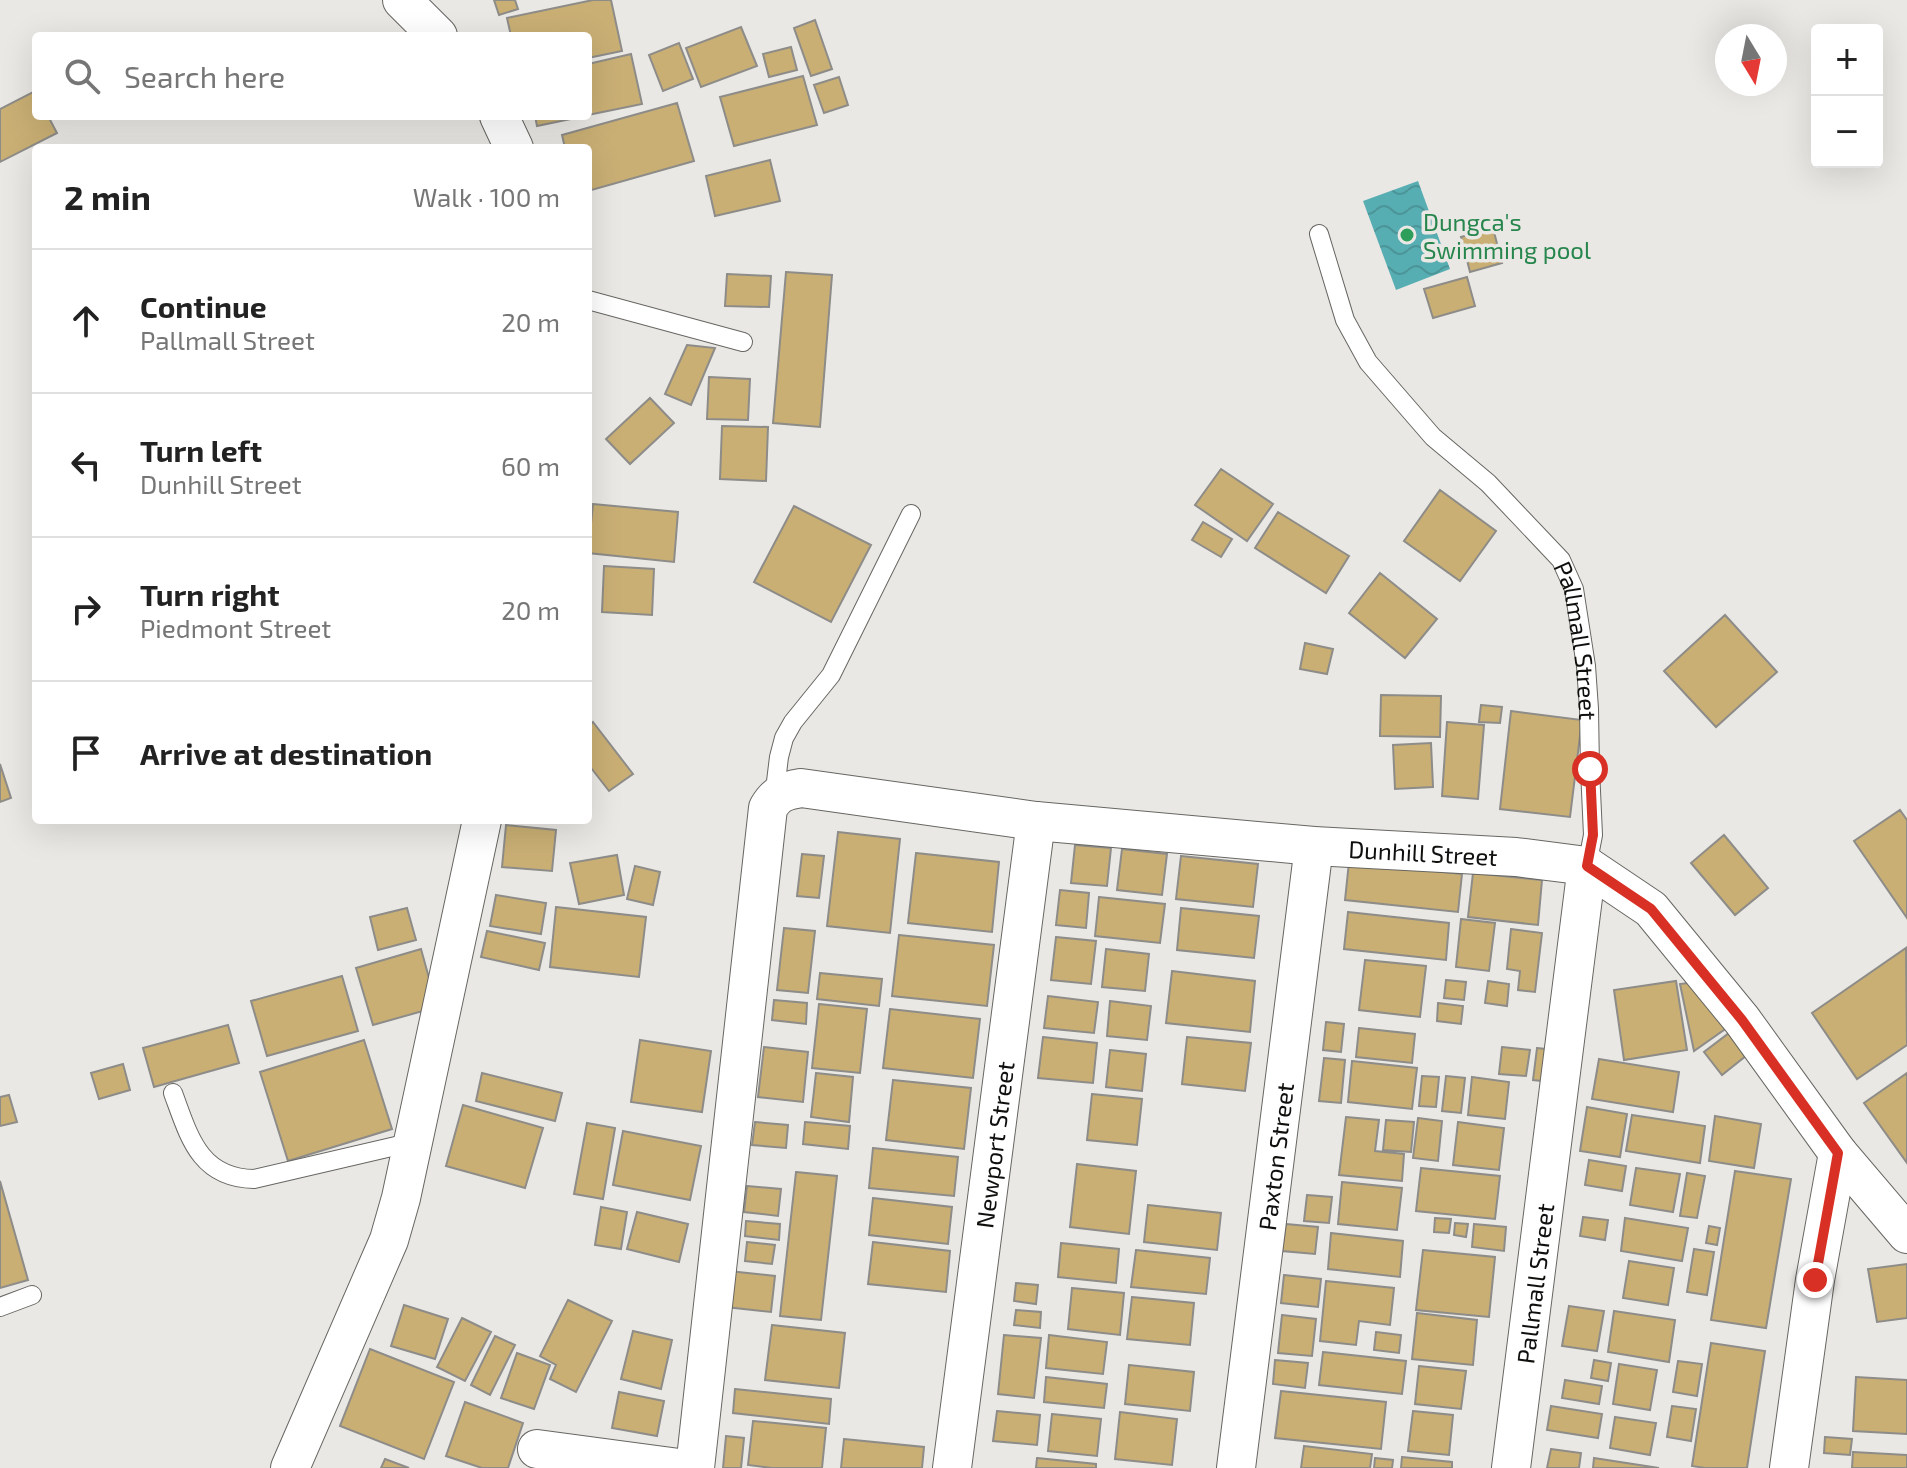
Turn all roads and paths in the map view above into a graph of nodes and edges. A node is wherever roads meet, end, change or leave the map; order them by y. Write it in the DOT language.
graph roads {
  1 [pos="402,0"];
  2 [pos="434,32"];
  3 [pos="501,120"];
  4 [pos="512,144"];
  5 [pos="1319,234"];
  6 [pos="592,301"];
  7 [pos="743,342"];
  8 [pos="911,514"];
  9 [pos="774,798"];
  10 [pos="1036,821"];
  11 [pos="481,824"];
  12 [pos="1314,846"];
  13 [pos="1587,866"];
  14 [pos="173,1093"];
  15 [pos="413,1142"];
  16 [pos="1838,1153"];
  17 [pos="1907,1234"];
  18 [pos="32,1295"];
  19 [pos="0,1307"];
  20 [pos="537,1449"];
  21 [pos="290,1468"];
  22 [pos="679,1468"];
  23 [pos="695,1468"];
  24 [pos="952,1468"];
  25 [pos="1236,1468"];
  26 [pos="1511,1468"];
  27 [pos="1789,1468"];
  1 -- 2 [label="street"];
  3 -- 4 [label="street"];
  5 -- 13 [label="lane, Pallmall Street"];
  6 -- 7 [label="lane"];
  8 -- 9 [label="lane"];
  9 -- 10 [label="street, Dunhill Street"];
  9 -- 23 [label="street"];
  10 -- 12 [label="street, Dunhill Street"];
  10 -- 24 [label="street, Newport Street"];
  11 -- 15 [label="street"];
  12 -- 13 [label="street, Dunhill Street"];
  12 -- 25 [label="street, Paxton Street"];
  13 -- 16 [label="street, Dunhill Street"];
  13 -- 26 [label="street, Pallmall Street"];
  14 -- 15 [label="lane"];
  15 -- 21 [label="street"];
  16 -- 17 [label="street, Dunhill Street"];
  16 -- 27 [label="street"];
  18 -- 19 [label="lane"];
  20 -- 22 [label="street"];
}
